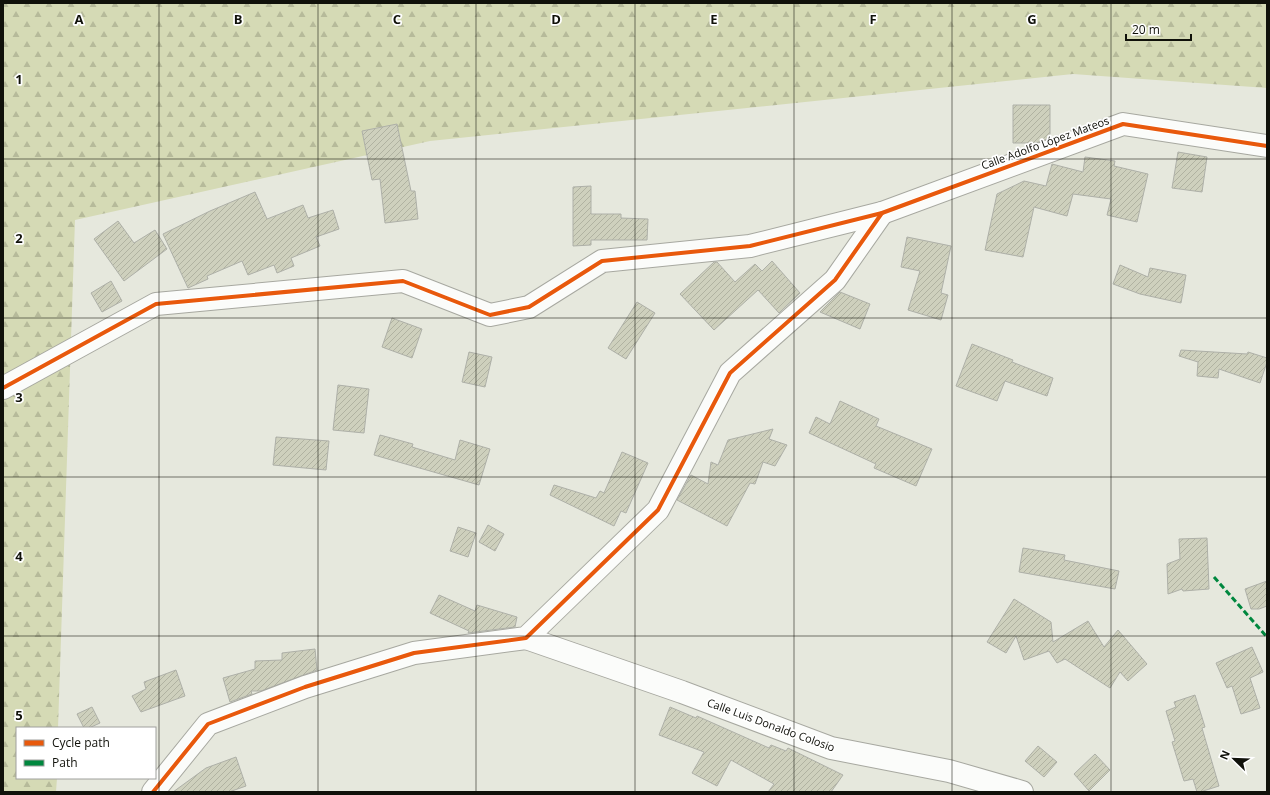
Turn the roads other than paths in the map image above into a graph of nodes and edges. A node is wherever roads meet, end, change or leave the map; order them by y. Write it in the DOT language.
graph roads {
  1 [pos="1267,146"];
  2 [pos="882,213"];
  3 [pos="3,388"];
  4 [pos="526,638"];
  5 [pos="153,792"];
  6 [pos="1022,792"];
  1 -- 2 [label="street, Calle Adolfo López Mateos"];
  2 -- 3 [label="street, Calle Adolfo López Mateos"];
  2 -- 4 [label="street"];
  4 -- 5 [label="street"];
  4 -- 6 [label="street, Calle Luis Donaldo Colosio"];
}
